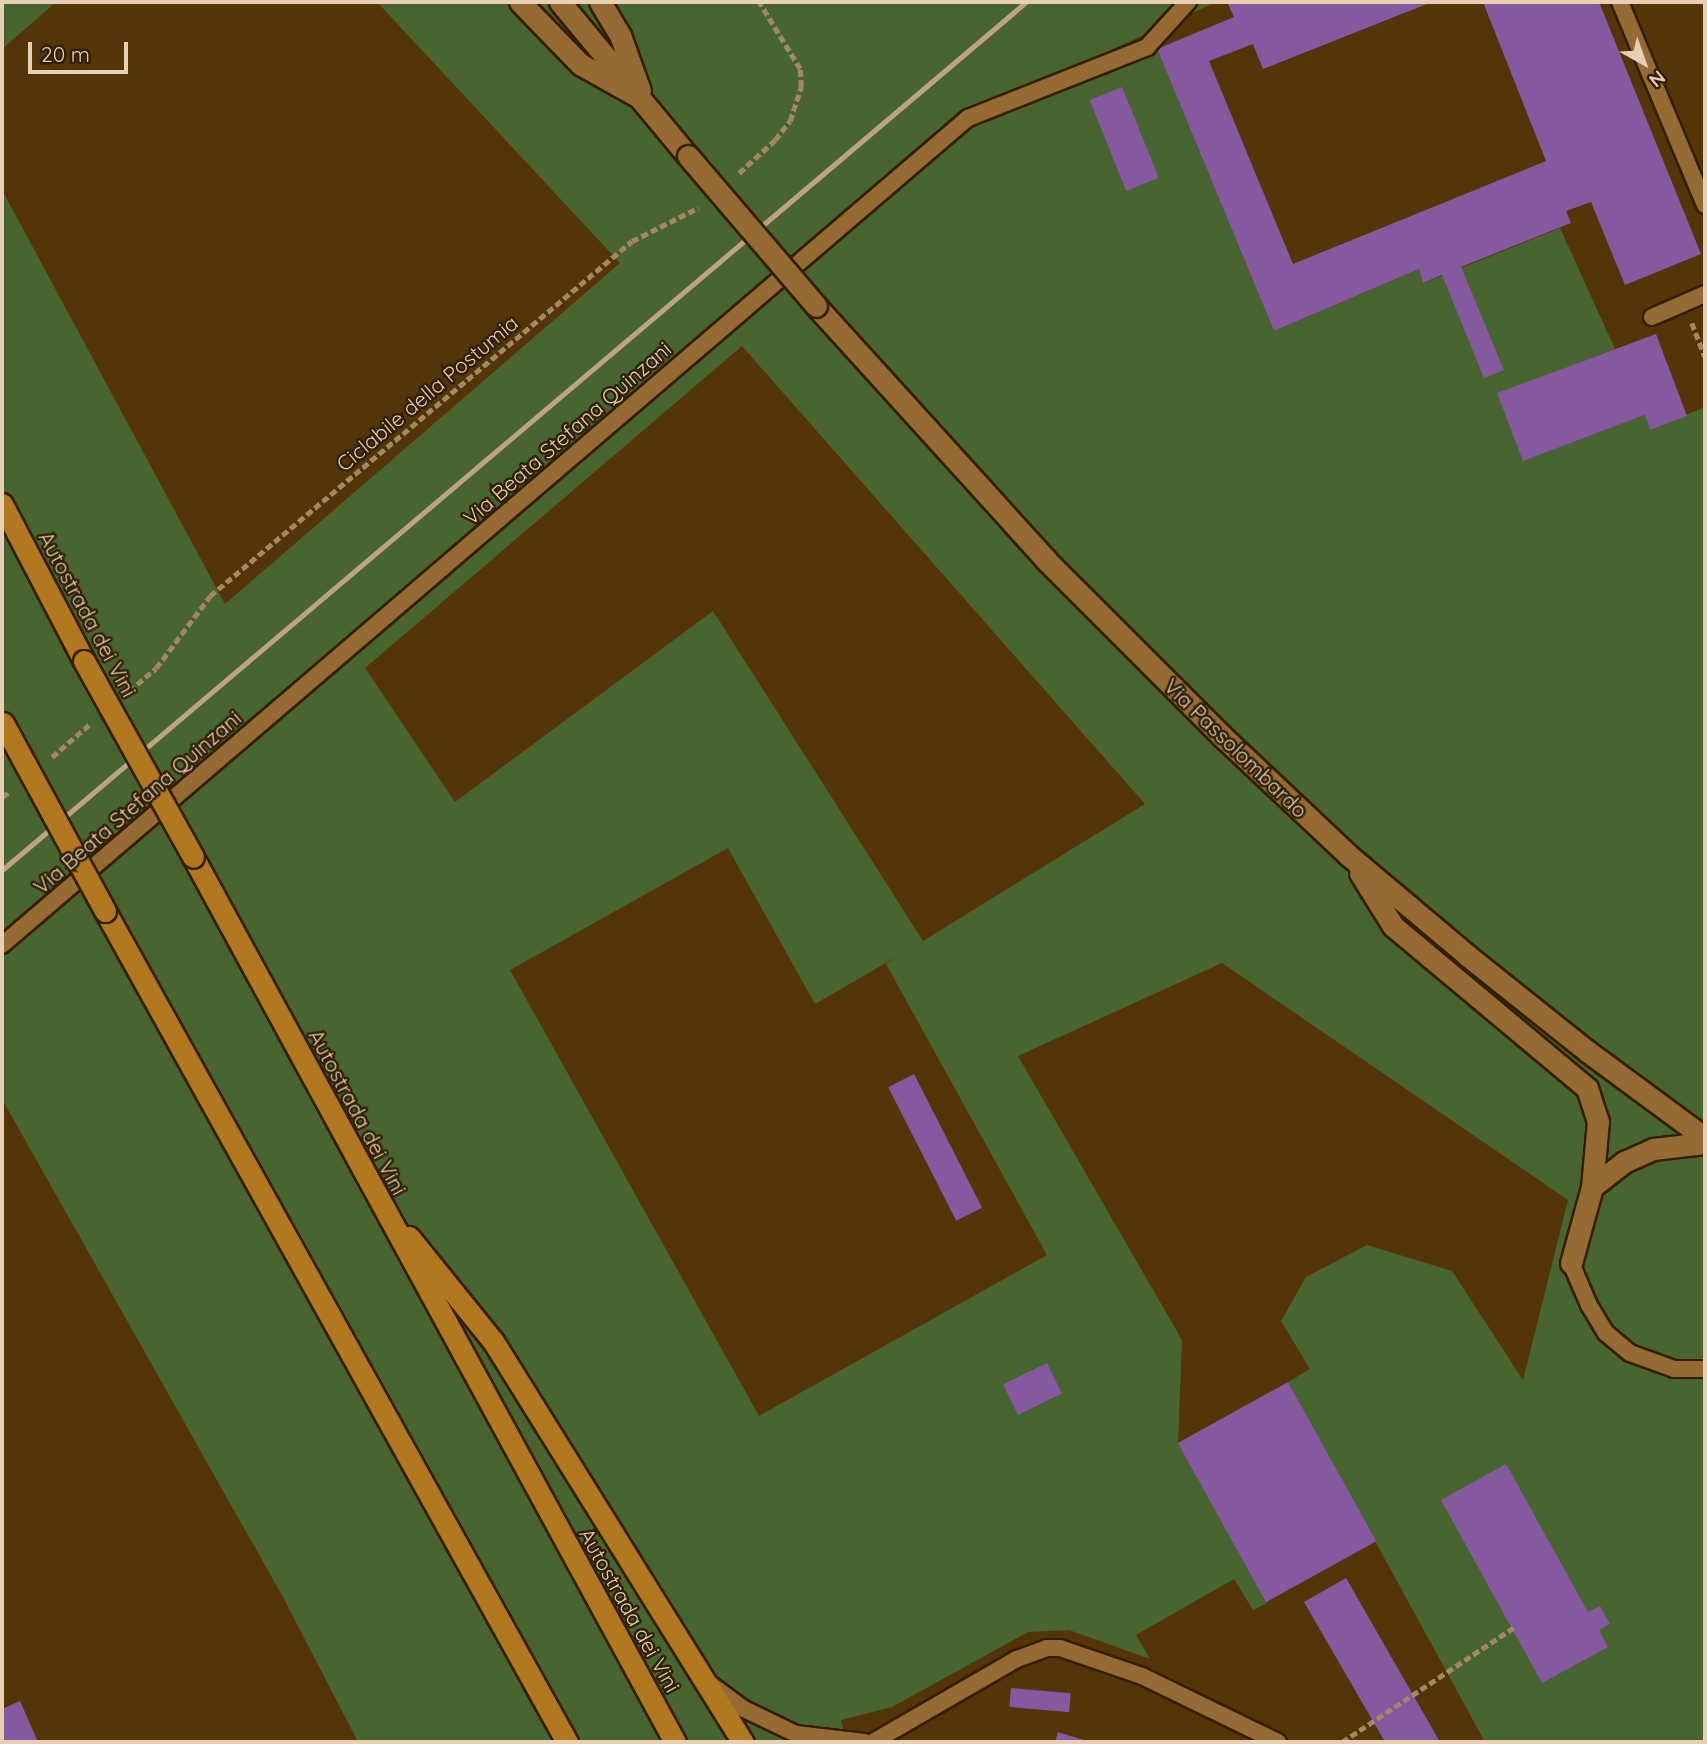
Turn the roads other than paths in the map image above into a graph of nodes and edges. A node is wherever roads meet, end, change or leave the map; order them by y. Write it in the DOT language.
graph roads {
  1 [pos="520,2"];
  2 [pos="560,2"];
  3 [pos="600,2"];
  4 [pos="1188,2"];
  5 [pos="1620,2"];
  6 [pos="643,100"];
  7 [pos="1705,205"];
  8 [pos="1705,294"];
  9 [pos="1652,317"];
  10 [pos="2,504"];
  11 [pos="2,723"];
  12 [pos="1347,854"];
  13 [pos="2,945"];
  14 [pos="1705,1138"];
  15 [pos="1705,1143"];
  16 [pos="1592,1187"];
  17 [pos="374,1194"];
  18 [pos="1571,1263"];
  19 [pos="1705,1369"];
  20 [pos="706,1681"];
  21 [pos="562,1736"];
  22 [pos="675,1742"];
  23 [pos="743,1742"];
  24 [pos="865,1742"];
  25 [pos="873,1742"];
  26 [pos="1278,1742"];
  1 -- 6 [label="main road"];
  2 -- 6 [label="main road"];
  3 -- 6 [label="main road"];
  4 -- 13 [label="lane, Via Beata Stefana Quinzani"];
  5 -- 7 [label="lane"];
  6 -- 12 [label="main road, Via Passolombardo, bridge"];
  8 -- 9 [label="lane"];
  10 -- 17 [label="highway, Autostrada dei Vini, bridge"];
  11 -- 21 [label="highway, bridge"];
  12 -- 14 [label="main road, Via Passolombardo"];
  12 -- 16 [label="main road"];
  15 -- 16 [label="main road"];
  16 -- 18 [label="main road"];
  17 -- 20 [label="highway"];
  17 -- 22 [label="highway, Autostrada dei Vini"];
  18 -- 19 [label="lane"];
  20 -- 23 [label="highway"];
  20 -- 24 [label="lane"];
  25 -- 26 [label="lane"];
}
